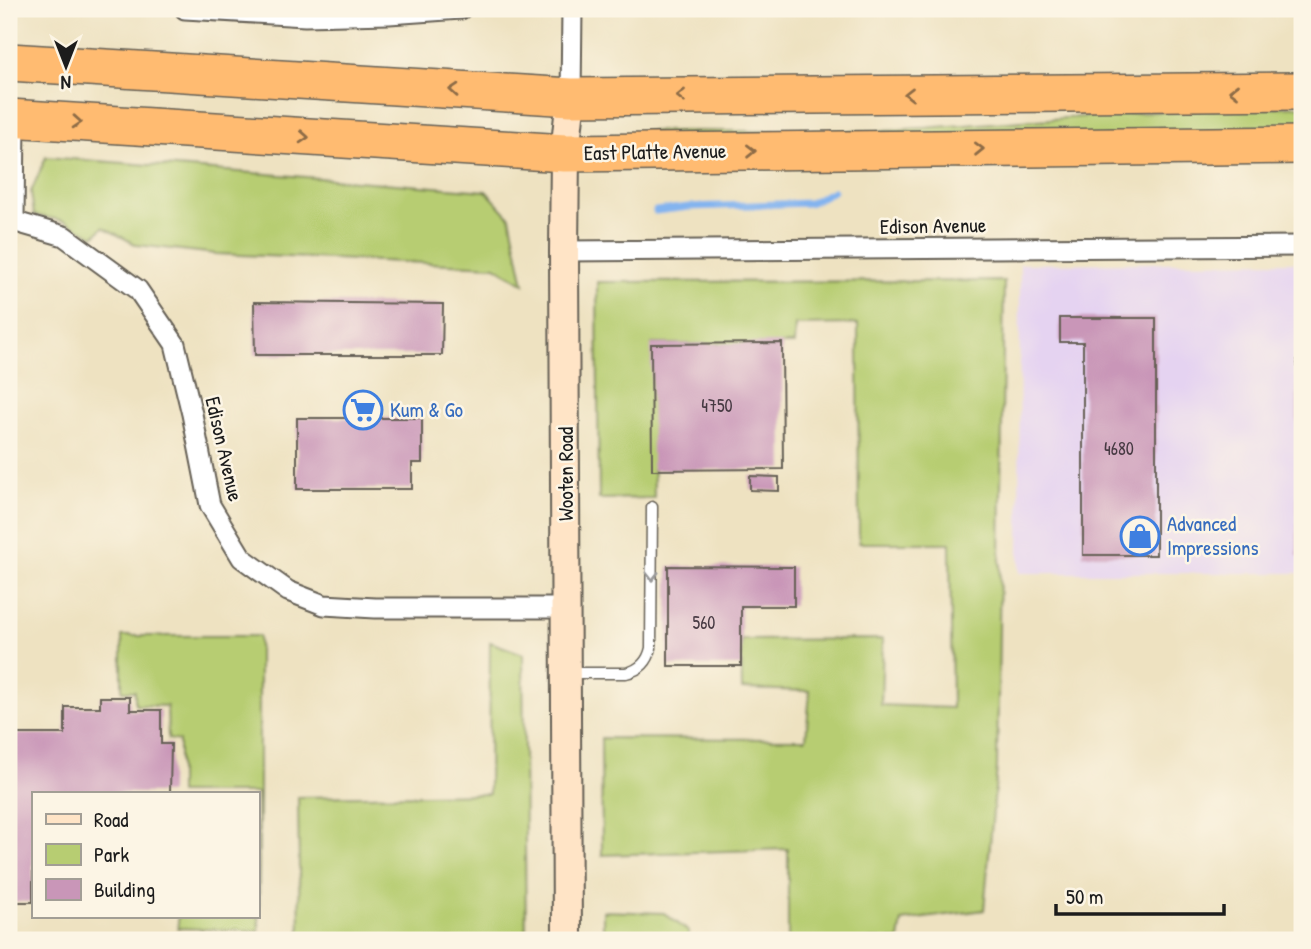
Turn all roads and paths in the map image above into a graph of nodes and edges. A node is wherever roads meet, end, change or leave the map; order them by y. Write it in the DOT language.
graph roads {
  1 [pos="184,9"];
  2 [pos="192,9"];
  3 [pos="461,9"];
  4 [pos="572,9"];
  5 [pos="9,62"];
  6 [pos="1302,91"];
  7 [pos="571,97"];
  8 [pos="12,118"];
  9 [pos="1302,145"];
  10 [pos="565,153"];
  11 [pos="11,220"];
  12 [pos="1302,246"];
  13 [pos="564,251"];
  14 [pos="652,508"];
  15 [pos="566,608"];
  16 [pos="566,673"];
  17 [pos="567,940"];
  1 -- 2 [label="street"];
  2 -- 3 [label="street"];
  4 -- 7 [label="street, Wooten Road"];
  7 -- 5 [label="highway, one-way"];
  6 -- 7 [label="highway, one-way"];
  7 -- 10 [label="street, Wooten Road"];
  8 -- 10 [label="highway, East Platte Avenue, one-way"];
  8 -- 11 [label="street, Edison Avenue"];
  10 -- 9 [label="highway, East Platte Avenue, one-way"];
  10 -- 13 [label="street, Wooten Road"];
  11 -- 15 [label="street, Edison Avenue"];
  12 -- 13 [label="street, Edison Avenue"];
  13 -- 15 [label="street, Wooten Road"];
  14 -- 16 [label="lane, one-way"];
  15 -- 16 [label="street, Wooten Road"];
  16 -- 17 [label="street, Wooten Road"];
}
